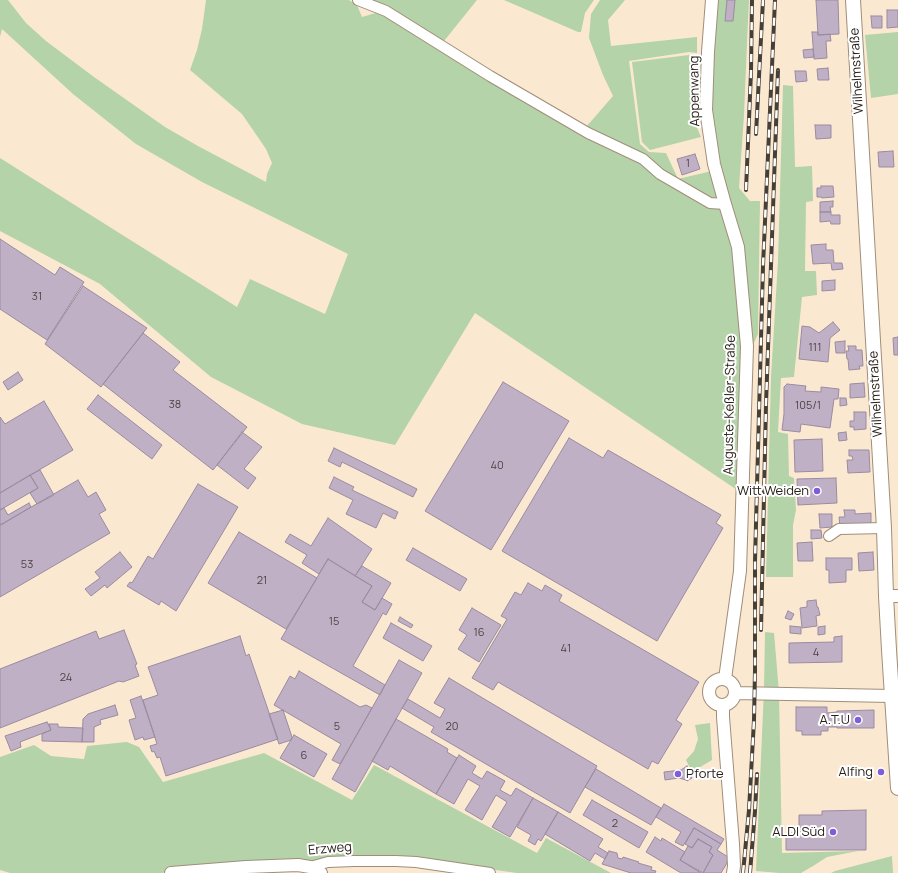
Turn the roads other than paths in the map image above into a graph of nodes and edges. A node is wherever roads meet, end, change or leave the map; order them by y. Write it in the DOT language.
graph roads {
  1 [pos="358,0"];
  2 [pos="712,0"];
  3 [pos="853,0"];
  4 [pos="857,0"];
  5 [pos="725,204"];
  6 [pos="884,528"];
  7 [pos="829,536"];
  8 [pos="892,596"];
  9 [pos="725,679"];
  10 [pos="735,693"];
  11 [pos="892,696"];
  12 [pos="723,705"];
  13 [pos="898,788"];
  14 [pos="310,867"];
  15 [pos="171,873"];
  16 [pos="321,873"];
  17 [pos="490,873"];
  18 [pos="733,873"];
  1 -- 5 [label="street"];
  2 -- 5 [label="street, Appenwang"];
  3 -- 4 [label="street, Wilhelmstraße"];
  3 -- 6 [label="main road, Wilhelmstraße"];
  5 -- 9 [label="street, Auguste-Keßler-Straße"];
  6 -- 7 [label="street"];
  6 -- 8 [label="main road, Wilhelmstraße"];
  8 -- 11 [label="main road, Wilhelmstraße"];
  9 -- 10 [label="street"];
  9 -- 12 [label="street"];
  10 -- 11 [label="street"];
  10 -- 12 [label="street"];
  11 -- 13 [label="main road, Wilhelmstraße"];
  12 -- 18 [label="street"];
  14 -- 15 [label="street, Erzweg"];
  14 -- 16 [label="street"];
  14 -- 17 [label="street, Erzweg"];
}
